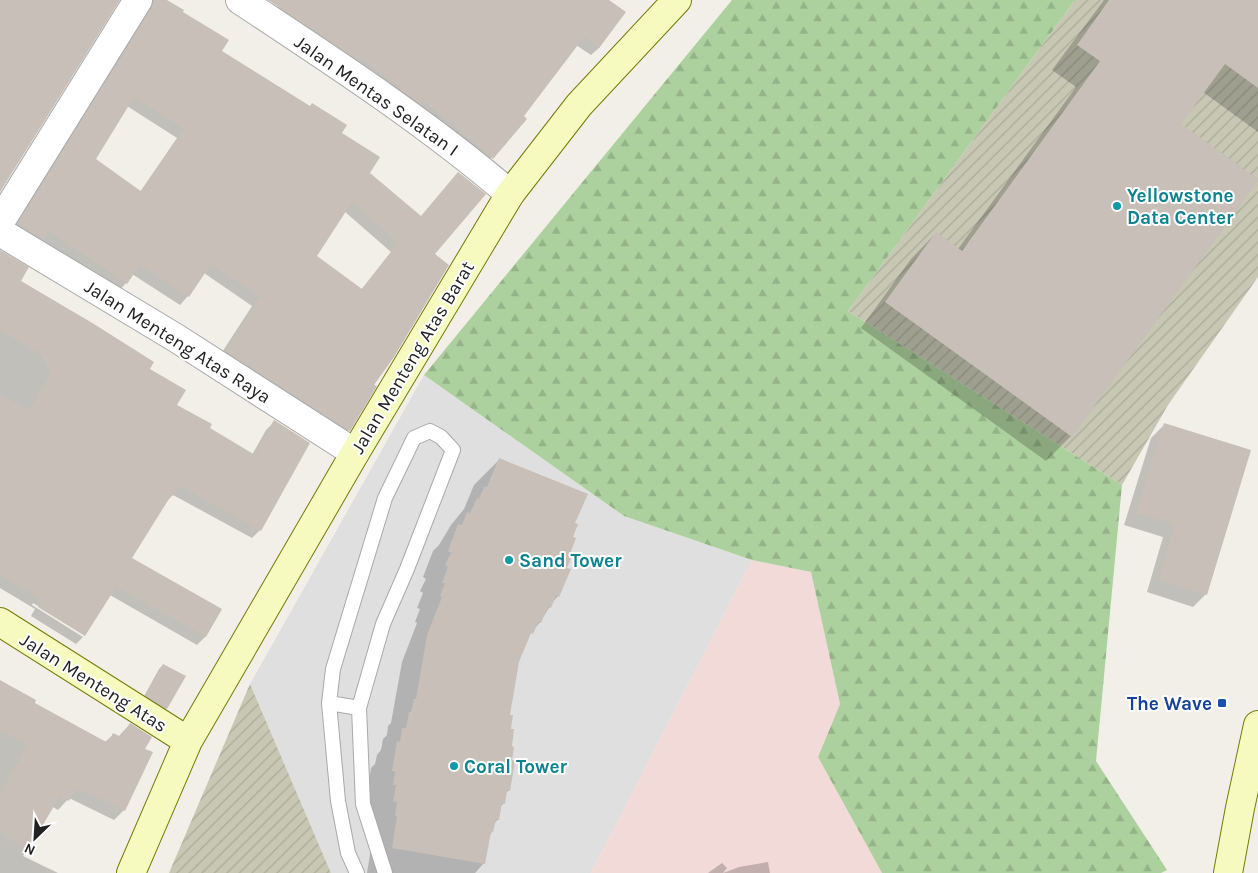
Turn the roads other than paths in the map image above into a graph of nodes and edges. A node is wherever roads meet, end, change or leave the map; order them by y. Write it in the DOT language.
graph roads {
  1 [pos="138,0"];
  2 [pos="240,0"];
  3 [pos="675,0"];
  4 [pos="510,194"];
  5 [pos="0,222"];
  6 [pos="0,232"];
  7 [pos="355,453"];
  8 [pos="0,622"];
  9 [pos="329,703"];
  10 [pos="359,708"];
  11 [pos="1258,725"];
  12 [pos="188,741"];
  13 [pos="131,873"];
  14 [pos="357,873"];
  15 [pos="385,873"];
  16 [pos="1228,873"];
  1 -- 5 [label="street"];
  2 -- 4 [label="street, Jalan Mentas Selatan I"];
  3 -- 4 [label="street, Jalan Menteng Atas Barat"];
  4 -- 7 [label="street, Jalan Menteng Atas Barat"];
  6 -- 7 [label="street, Jalan Menteng Atas Raya"];
  7 -- 12 [label="street, Jalan Menteng Atas Barat"];
  8 -- 12 [label="street, Jalan Menteng Atas"];
  9 -- 10 [label="lane"];
  9 -- 10 [label="lane"];
  9 -- 14 [label="lane"];
  10 -- 15 [label="lane"];
  11 -- 16 [label="street"];
  12 -- 13 [label="street, Jalan Menteng Atas Barat"];
}
